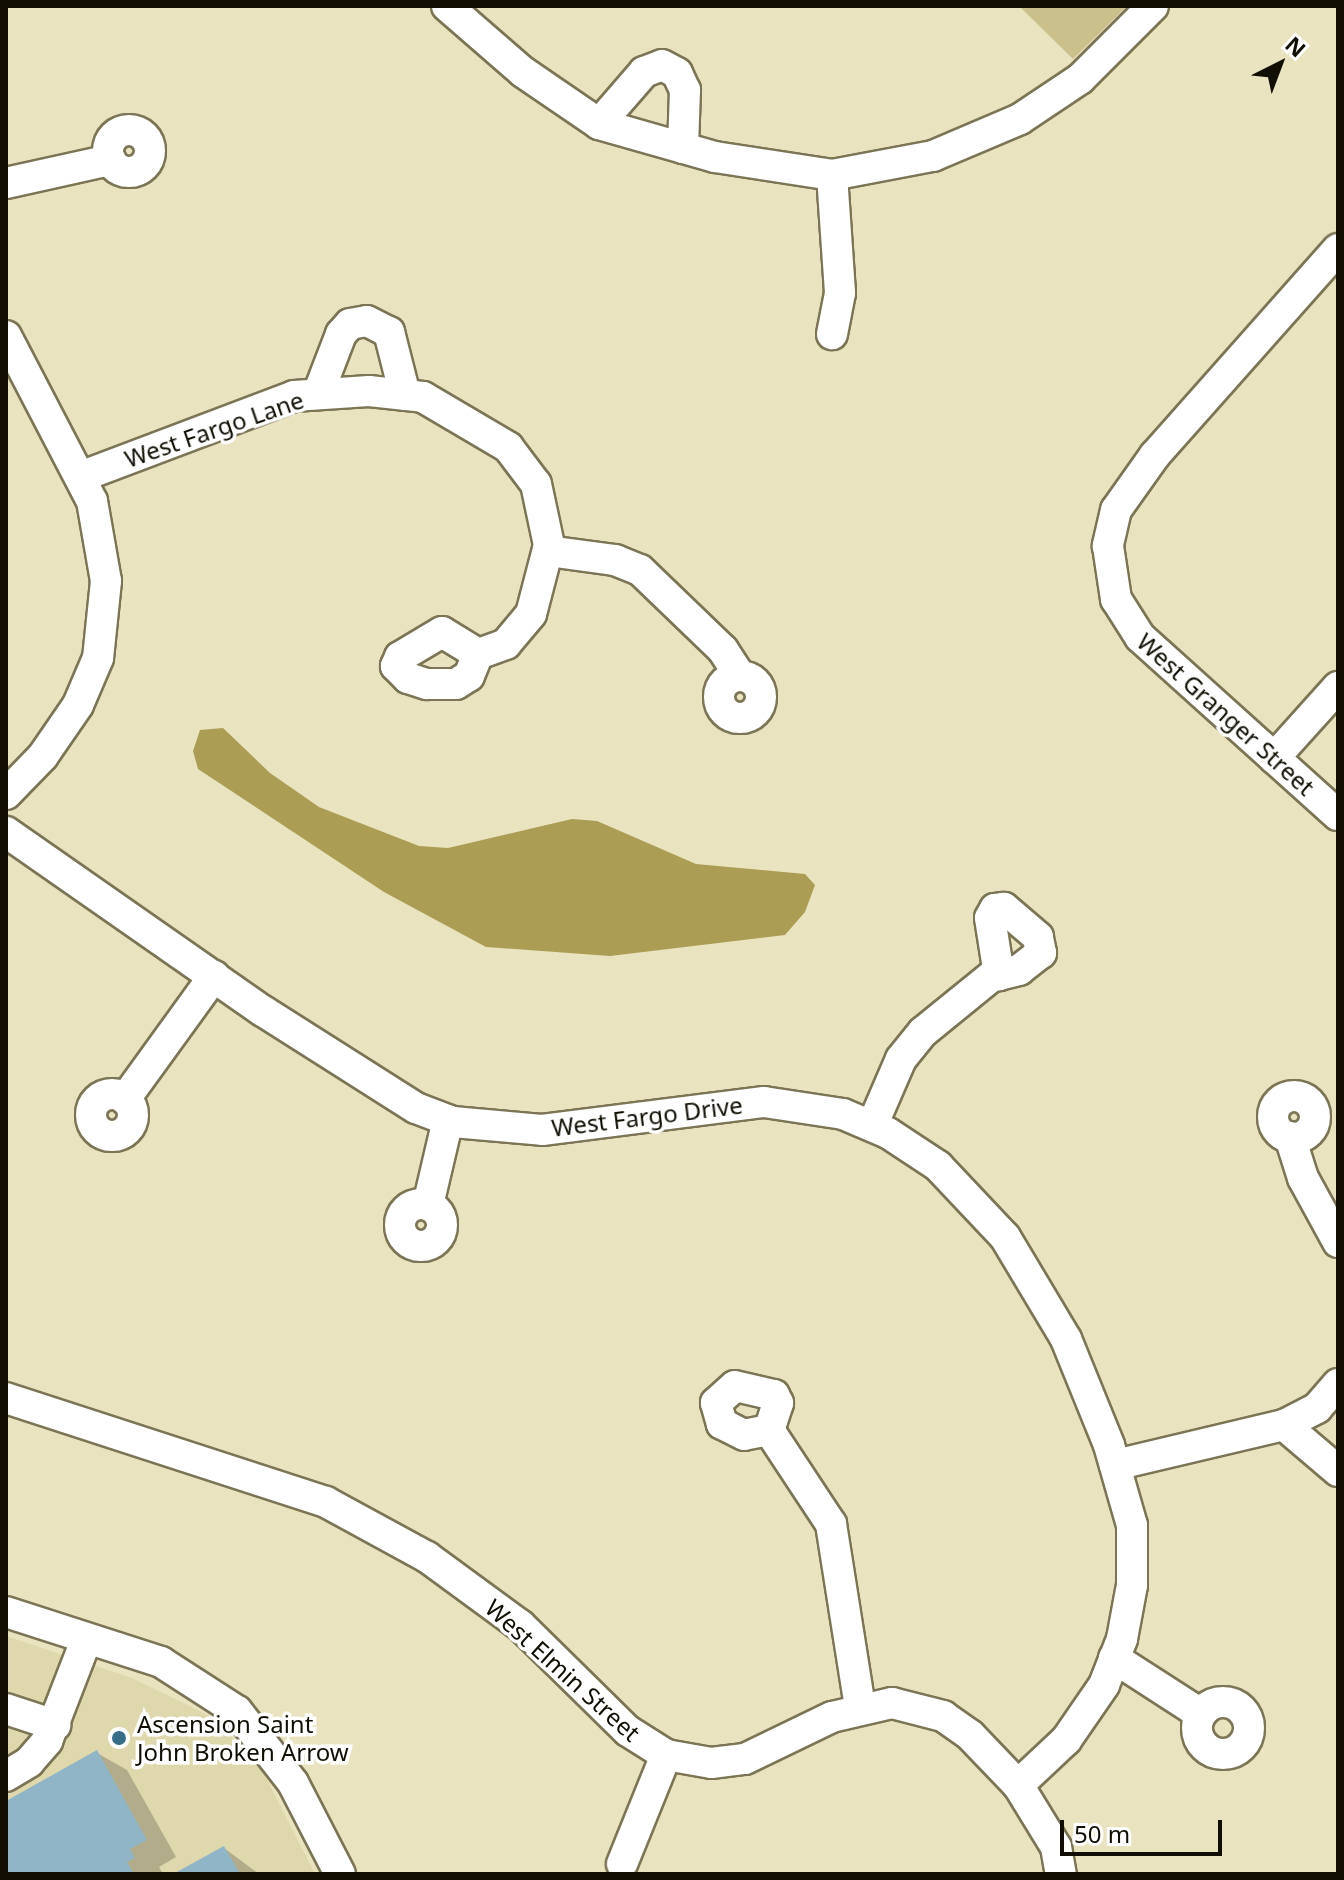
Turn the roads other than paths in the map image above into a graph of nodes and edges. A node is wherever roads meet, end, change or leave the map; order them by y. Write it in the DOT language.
graph roads {
  1 [pos="447,6"];
  2 [pos="1153,6"];
  3 [pos="599,124"];
  4 [pos="683,148"];
  5 [pos="110,160"];
  6 [pos="832,175"];
  7 [pos="6,183"];
  8 [pos="1338,249"];
  9 [pos="832,334"];
  10 [pos="6,336"];
  11 [pos="318,394"];
  12 [pos="405,395"];
  13 [pos="80,477"];
  14 [pos="548,551"];
  15 [pos="478,654"];
  16 [pos="740,676"];
  17 [pos="1338,687"];
  18 [pos="1274,758"];
  19 [pos="6,794"];
  20 [pos="1338,815"];
  21 [pos="6,832"];
  22 [pos="999,975"];
  23 [pos="214,976"];
  24 [pos="125,1099"];
  25 [pos="448,1120"];
  26 [pos="872,1126"];
  27 [pos="1290,1137"];
  28 [pos="428,1205"];
  29 [pos="1338,1242"];
  30 [pos="1337,1389"];
  31 [pos="6,1398"];
  32 [pos="1284,1425"];
  33 [pos="769,1430"];
  34 [pos="1115,1465"];
  35 [pos="1338,1471"];
  36 [pos="6,1612"];
  37 [pos="87,1638"];
  38 [pos="1114,1658"];
  39 [pos="860,1707"];
  40 [pos="6,1709"];
  41 [pos="1201,1714"];
  42 [pos="55,1725"];
  43 [pos="666,1755"];
  44 [pos="6,1776"];
  45 [pos="1018,1785"];
  46 [pos="617,1871"];
  47 [pos="340,1874"];
  48 [pos="1061,1874"];
  1 -- 3 [label="street"];
  2 -- 6 [label="street"];
  3 -- 4 [label="street"];
  3 -- 4 [label="street"];
  4 -- 6 [label="street"];
  5 -- 7 [label="street"];
  6 -- 9 [label="street"];
  8 -- 18 [label="street, West Granger Street"];
  10 -- 13 [label="street"];
  11 -- 12 [label="street, West Fargo Lane"];
  11 -- 12 [label="street"];
  11 -- 13 [label="street, West Fargo Lane"];
  12 -- 14 [label="street, West Fargo Lane"];
  13 -- 19 [label="street"];
  14 -- 15 [label="street, West Fargo Lane"];
  14 -- 16 [label="street"];
  17 -- 18 [label="street"];
  18 -- 20 [label="street, West Granger Street"];
  21 -- 23 [label="street, West Fargo Drive"];
  22 -- 26 [label="street"];
  23 -- 24 [label="street"];
  23 -- 25 [label="street, West Fargo Drive"];
  25 -- 26 [label="street, West Fargo Drive"];
  25 -- 28 [label="street"];
  26 -- 34 [label="street, West Fargo Drive"];
  27 -- 29 [label="street"];
  30 -- 32 [label="street"];
  31 -- 43 [label="street, West Elmin Street"];
  32 -- 34 [label="street"];
  32 -- 35 [label="street"];
  33 -- 39 [label="street"];
  34 -- 38 [label="street, West Fargo Drive"];
  36 -- 37 [label="street"];
  37 -- 42 [label="street"];
  37 -- 47 [label="street"];
  38 -- 41 [label="street"];
  38 -- 45 [label="street, West Fargo Drive"];
  39 -- 43 [label="street, West Elmin Street"];
  39 -- 45 [label="street, West Elmin Street"];
  40 -- 42 [label="street"];
  42 -- 44 [label="street"];
  43 -- 46 [label="street"];
  45 -- 48 [label="street, West Elmin Street"];
}
